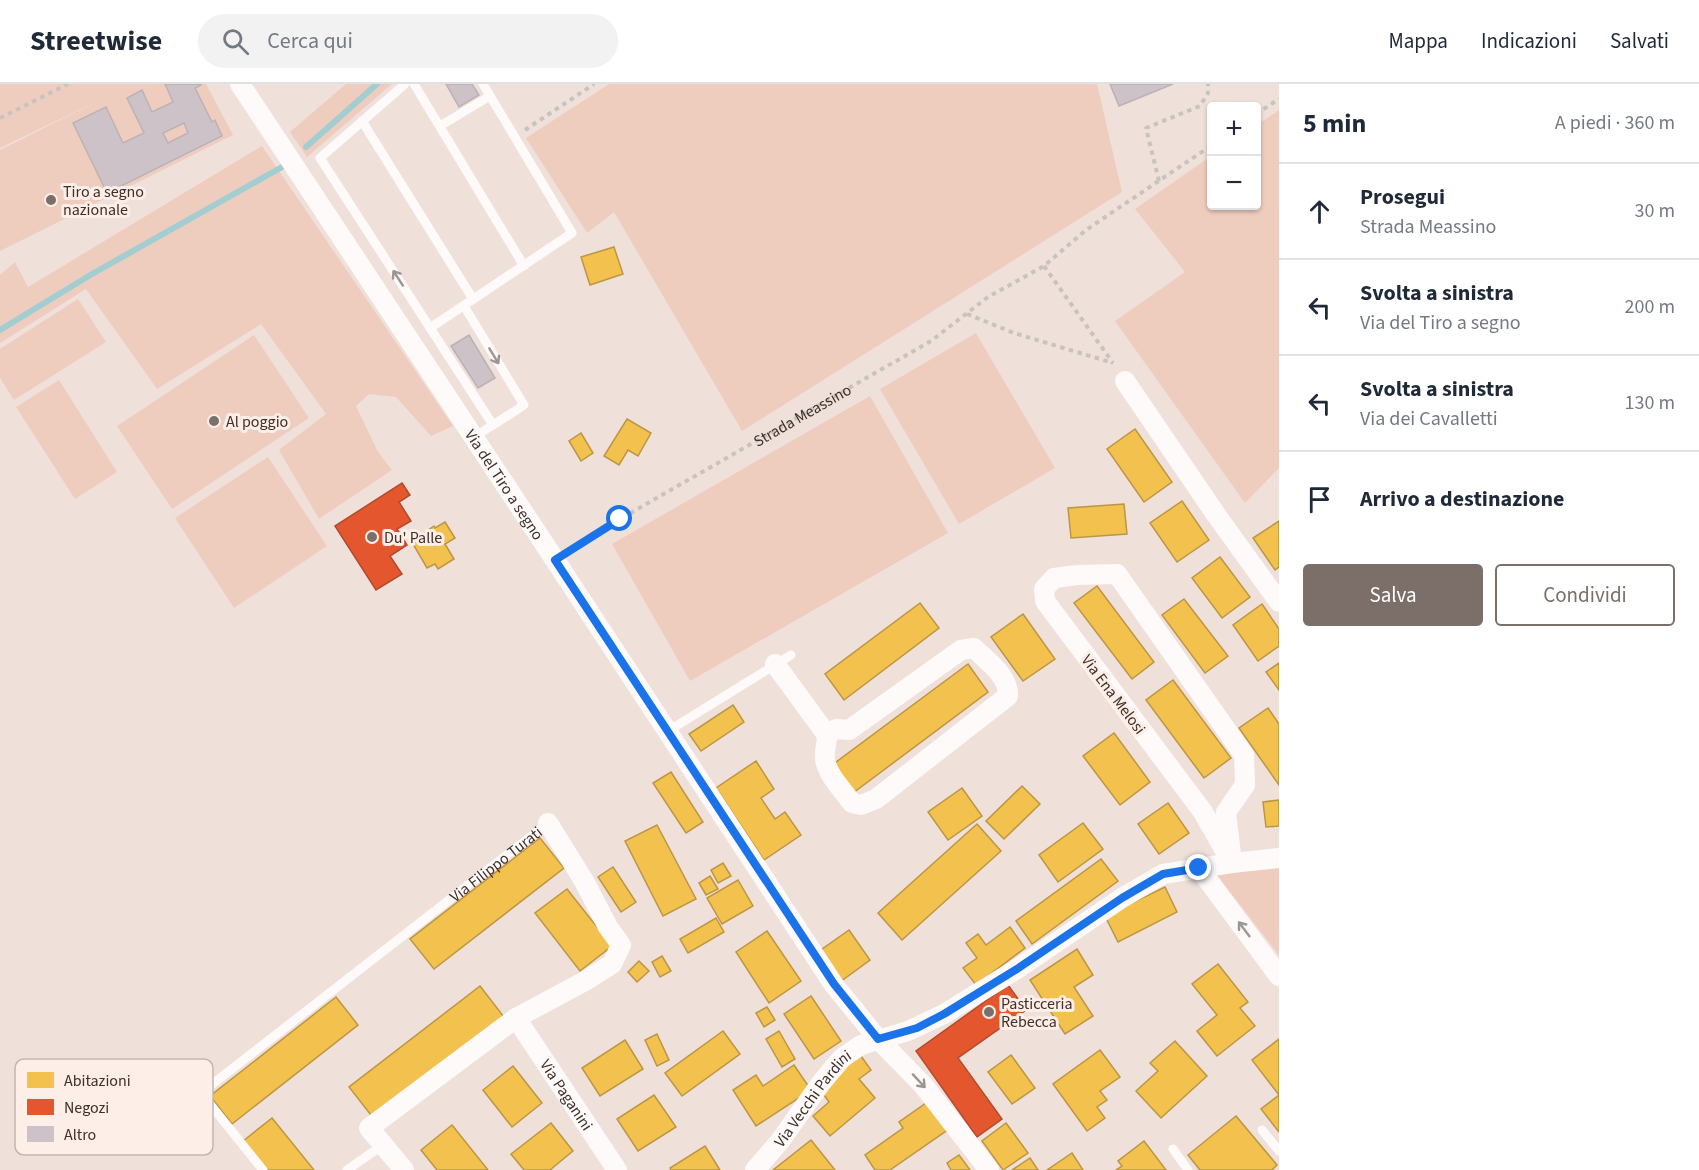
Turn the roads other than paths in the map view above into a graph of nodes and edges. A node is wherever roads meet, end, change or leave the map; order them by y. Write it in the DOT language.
graph roads {
  1 [pos="240,84"];
  2 [pos="405,84"];
  3 [pos="414,84"];
  4 [pos="483,84"];
  5 [pos="490,96"];
  6 [pos="362,122"];
  7 [pos="440,126"];
  8 [pos="524,266"];
  9 [pos="473,299"];
  10 [pos="464,306"];
  11 [pos="430,327"];
  12 [pos="1125,381"];
  13 [pos="493,425"];
  14 [pos="474,437"];
  15 [pos="1279,602"];
  16 [pos="783,660"];
  17 [pos="668,731"];
  18 [pos="827,735"];
  19 [pos="548,823"];
  20 [pos="1279,858"];
  21 [pos="1232,863"];
  22 [pos="1199,868"];
  23 [pos="1279,976"];
  24 [pos="516,1018"];
  25 [pos="878,1039"];
  26 [pos="213,1084"];
  27 [pos="213,1108"];
  28 [pos="1262,1130"];
  29 [pos="383,1145"];
  30 [pos="1173,1149"];
  31 [pos="1279,1151"];
  32 [pos="263,1170"];
  33 [pos="347,1170"];
  34 [pos="404,1170"];
  35 [pos="617,1170"];
  36 [pos="755,1170"];
  37 [pos="989,1170"];
  38 [pos="1188,1170"];
  1 -- 14 [label="street, Via del Tiro a segno"];
  2 -- 6 [label="lane"];
  3 -- 7 [label="lane"];
  4 -- 5 [label="lane"];
  5 -- 7 [label="lane"];
  5 -- 8 [label="lane"];
  6 -- 9 [label="lane"];
  11 -- 6 [label="lane, one-way"];
  7 -- 8 [label="lane"];
  8 -- 9 [label="lane"];
  9 -- 10 [label="lane"];
  10 -- 11 [label="lane"];
  10 -- 13 [label="lane, one-way"];
  11 -- 13 [label="lane"];
  12 -- 15 [label="street"];
  13 -- 14 [label="lane"];
  14 -- 17 [label="street, Via del Tiro a segno"];
  16 -- 17 [label="lane"];
  16 -- 18 [label="street"];
  17 -- 25 [label="street, Via del Tiro a segno"];
  18 -- 18 [label="street"];
  19 -- 24 [label="street, Via Filippo Turati"];
  19 -- 26 [label="lane, Via Filippo Turati"];
  20 -- 21 [label="street, Via Vecchi Pardini"];
  21 -- 21 [label="street, Via Ena Melosi"];
  21 -- 22 [label="street, Via Vecchi Pardini"];
  23 -- 22 [label="street, one-way"];
  22 -- 25 [label="street, Via Vecchi Pardini"];
  24 -- 29 [label="street, Via Filippo Turati"];
  24 -- 35 [label="street, Via Paganini"];
  25 -- 36 [label="street, Via Vecchi Pardini"];
  25 -- 37 [label="street, Via del Tiro a segno, one-way"];
  27 -- 32 [label="lane, Via Filippo Turati"];
  28 -- 31 [label="lane"];
  29 -- 33 [label="lane"];
  29 -- 34 [label="street, Via Filippo Turati"];
  30 -- 38 [label="lane"];
}
